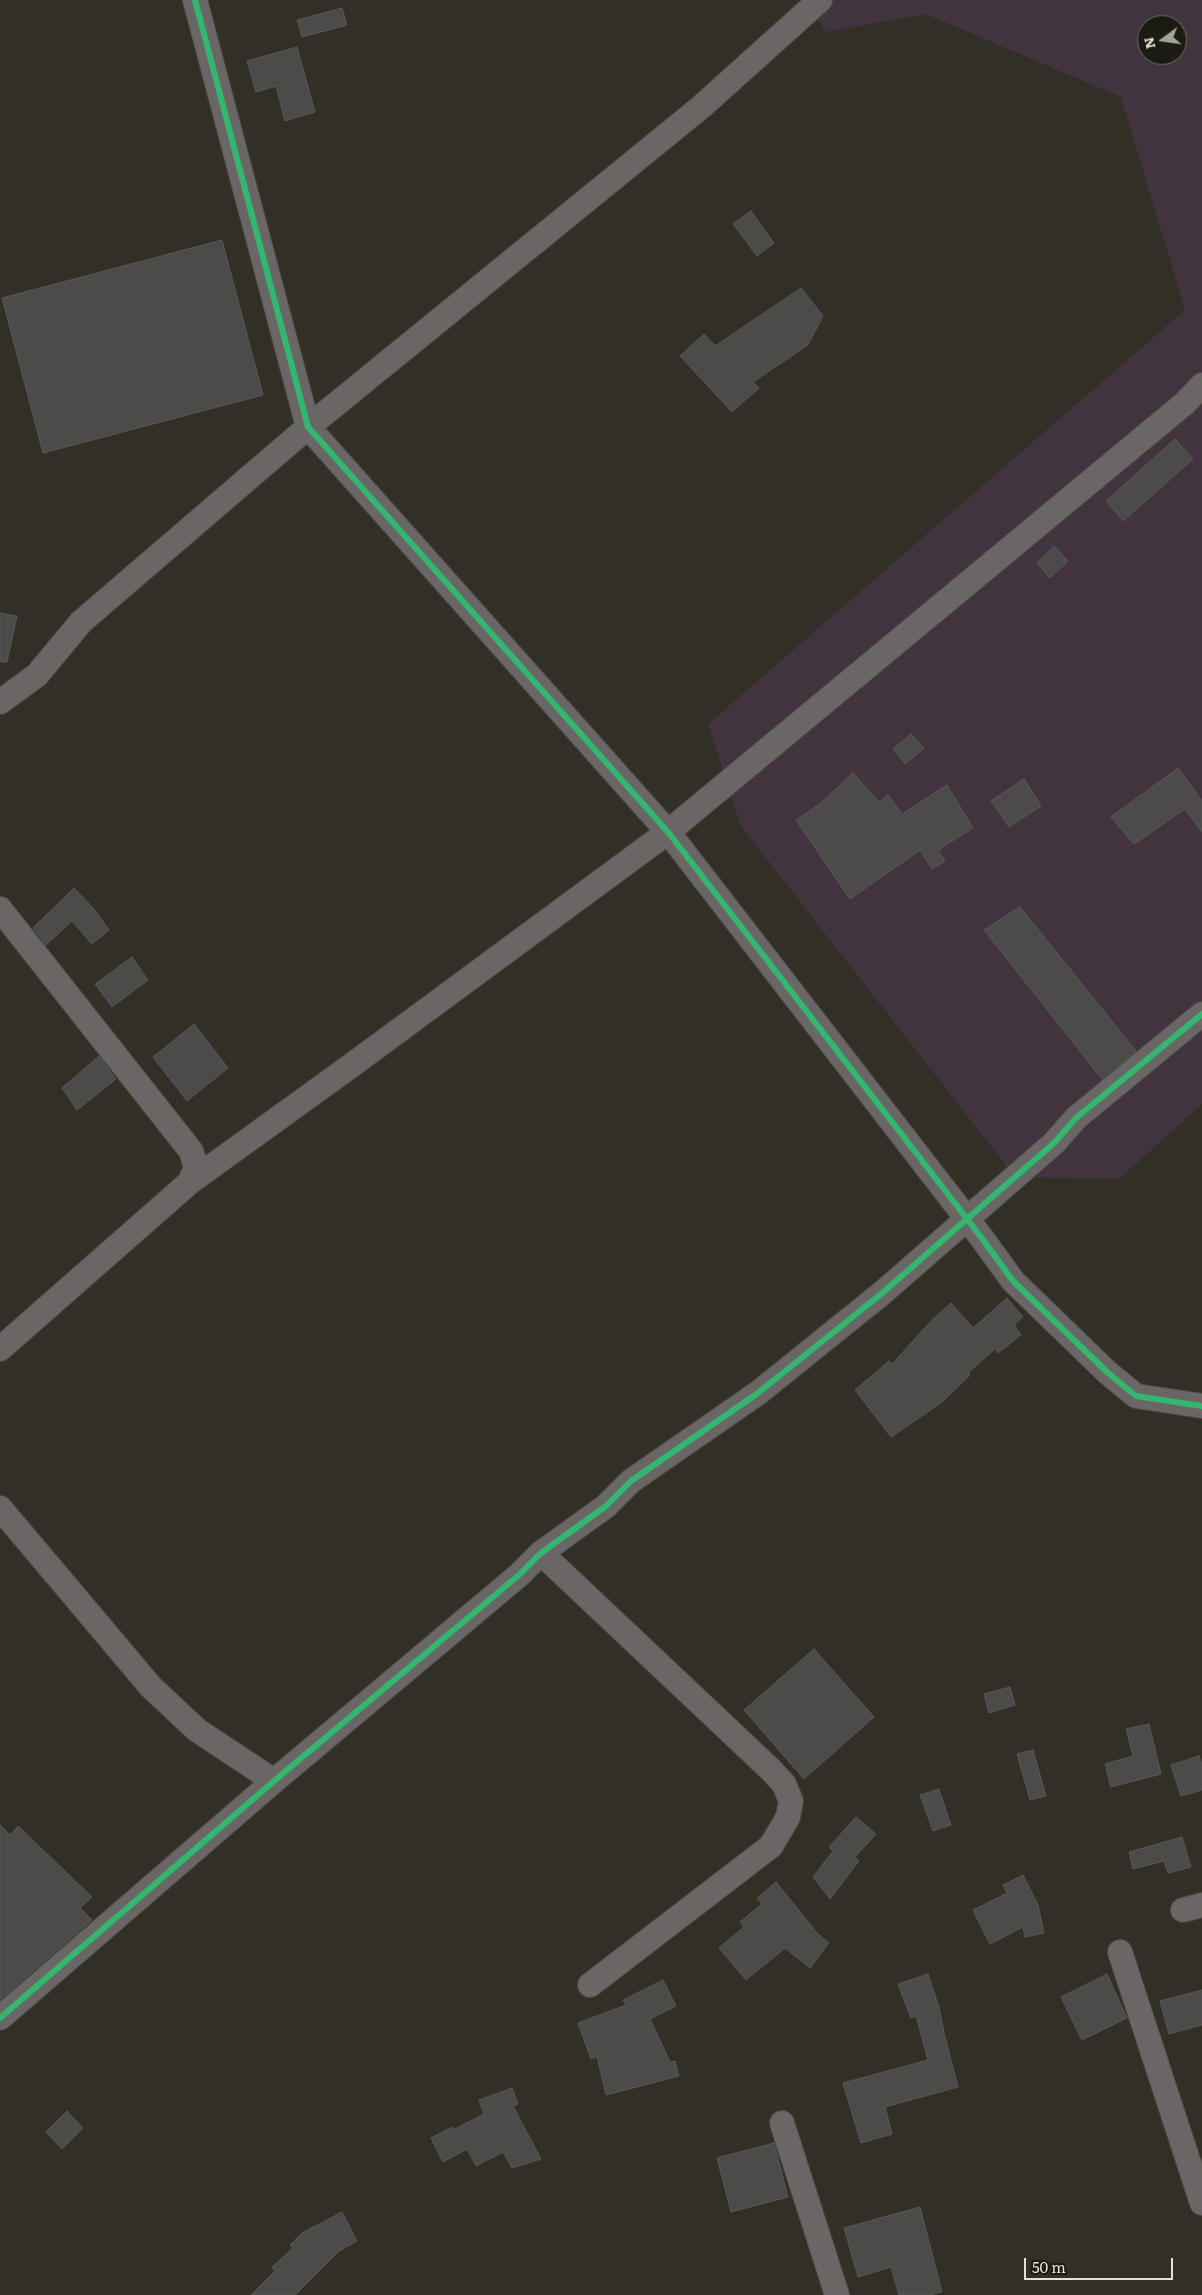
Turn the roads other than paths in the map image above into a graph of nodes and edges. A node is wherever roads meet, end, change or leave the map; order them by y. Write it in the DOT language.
graph roads {
  1 [pos="195,0"];
  2 [pos="820,0"];
  3 [pos="1202,385"];
  4 [pos="308,427"];
  5 [pos="0,702"];
  6 [pos="668,832"];
  7 [pos="0,909"];
  8 [pos="1202,1014"];
  9 [pos="190,1182"];
  10 [pos="967,1220"];
  11 [pos="0,1349"];
  12 [pos="1202,1406"];
  13 [pos="0,1508"];
  14 [pos="541,1553"];
  15 [pos="274,1781"];
  16 [pos="1120,1952"];
  17 [pos="590,1985"];
  18 [pos="0,2018"];
  19 [pos="782,2123"];
  20 [pos="1202,2203"];
  21 [pos="837,2295"];
  1 -- 4 [label="street"];
  2 -- 4 [label="street"];
  3 -- 6 [label="street"];
  4 -- 5 [label="street"];
  4 -- 6 [label="street"];
  6 -- 9 [label="street"];
  6 -- 10 [label="street"];
  7 -- 9 [label="street"];
  8 -- 10 [label="street"];
  9 -- 11 [label="street"];
  10 -- 12 [label="street"];
  10 -- 14 [label="street"];
  13 -- 15 [label="street"];
  14 -- 15 [label="street"];
  14 -- 17 [label="street"];
  15 -- 18 [label="street"];
  16 -- 20 [label="street"];
  19 -- 21 [label="street"];
}
